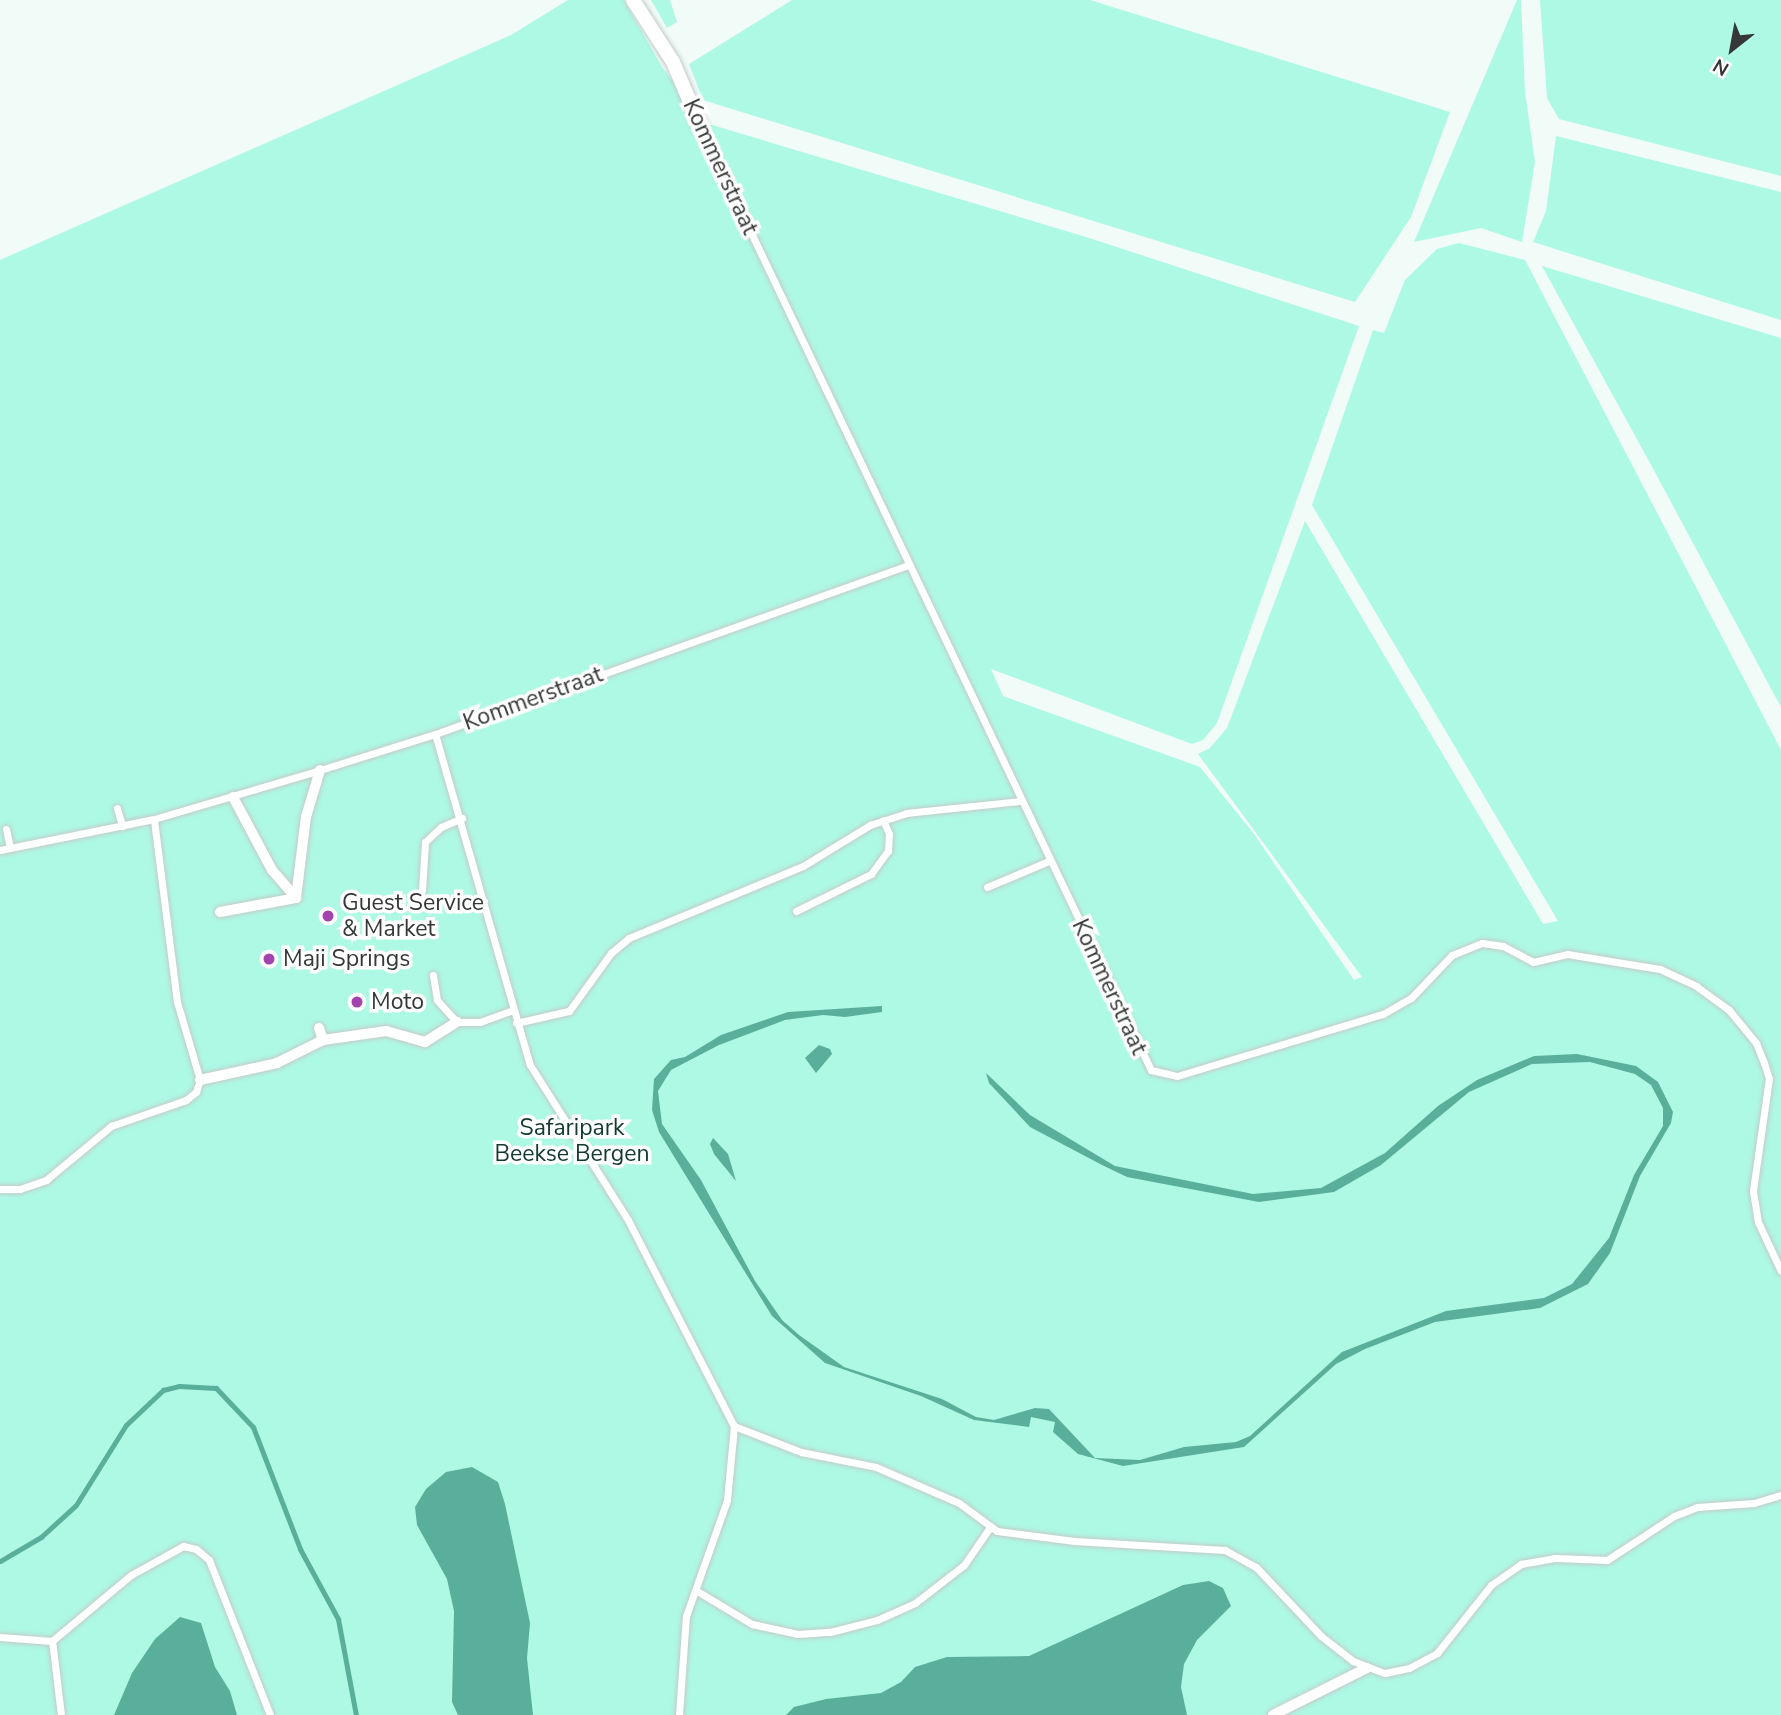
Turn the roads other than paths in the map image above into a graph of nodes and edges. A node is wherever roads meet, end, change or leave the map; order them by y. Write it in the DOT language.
graph roads {
  1 [pos="633,0"];
  2 [pos="701,128"];
  3 [pos="908,565"];
  4 [pos="435,734"];
  5 [pos="320,770"];
  6 [pos="233,797"];
  7 [pos="1021,801"];
  8 [pos="117,808"];
  9 [pos="462,818"];
  10 [pos="155,819"];
  11 [pos="883,820"];
  12 [pos="121,826"];
  13 [pos="6,829"];
  14 [pos="10,848"];
  15 [pos="0,850"];
  16 [pos="1049,861"];
  17 [pos="987,887"];
  18 [pos="422,890"];
  19 [pos="296,898"];
  20 [pos="796,911"];
  21 [pos="220,912"];
  22 [pos="433,975"];
  23 [pos="511,1010"];
  24 [pos="457,1022"];
  25 [pos="516,1023"];
  26 [pos="319,1028"];
  27 [pos="323,1040"];
  28 [pos="200,1080"];
  29 [pos="0,1189"];
  30 [pos="1781,1271"];
  31 [pos="734,1426"];
  32 [pos="1781,1496"];
  33 [pos="990,1527"];
  34 [pos="697,1591"];
  35 [pos="0,1637"];
  36 [pos="52,1641"];
  37 [pos="1367,1668"];
  38 [pos="61,1715"];
  39 [pos="270,1715"];
  40 [pos="679,1715"];
  41 [pos="1273,1715"];
  1 -- 2 [label="street, Kommerstraat"];
  2 -- 3 [label="lane, Kommerstraat"];
  3 -- 4 [label="lane, Kommerstraat"];
  3 -- 7 [label="lane, Kommerstraat"];
  4 -- 5 [label="lane, Kommerstraat"];
  4 -- 9 [label="lane"];
  5 -- 6 [label="lane, Kommerstraat"];
  5 -- 19 [label="street"];
  6 -- 10 [label="lane, Kommerstraat"];
  6 -- 19 [label="street"];
  7 -- 11 [label="lane"];
  7 -- 16 [label="lane, Kommerstraat"];
  8 -- 12 [label="lane"];
  9 -- 18 [label="lane"];
  9 -- 23 [label="lane"];
  10 -- 12 [label="lane, Kommerstraat"];
  10 -- 28 [label="lane"];
  11 -- 20 [label="lane"];
  11 -- 25 [label="lane"];
  12 -- 14 [label="lane, Kommerstraat"];
  13 -- 14 [label="lane"];
  14 -- 15 [label="lane, Kommerstraat"];
  16 -- 17 [label="lane"];
  16 -- 30 [label="lane, Kommerstraat"];
  19 -- 21 [label="street"];
  22 -- 24 [label="lane"];
  23 -- 24 [label="lane"];
  23 -- 25 [label="lane"];
  24 -- 27 [label="street"];
  25 -- 31 [label="lane"];
  26 -- 27 [label="street"];
  27 -- 28 [label="street"];
  28 -- 29 [label="lane"];
  31 -- 33 [label="lane"];
  31 -- 34 [label="lane"];
  32 -- 37 [label="lane"];
  33 -- 34 [label="lane"];
  33 -- 37 [label="lane"];
  34 -- 40 [label="lane"];
  35 -- 36 [label="lane"];
  36 -- 38 [label="lane"];
  36 -- 39 [label="lane"];
  37 -- 41 [label="street"];
}
